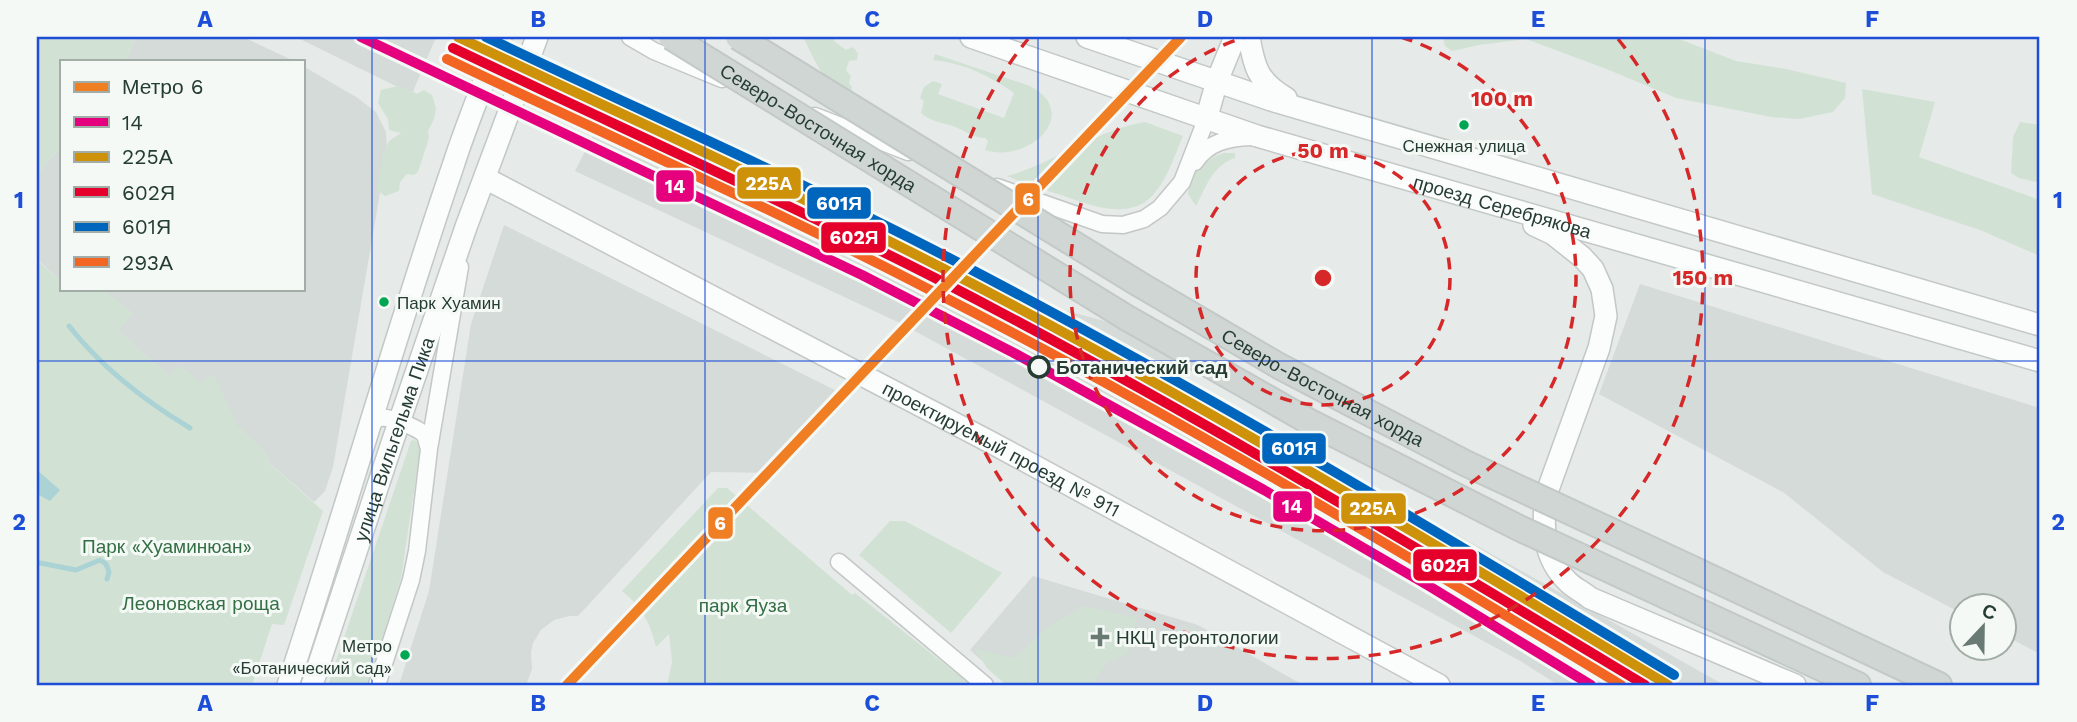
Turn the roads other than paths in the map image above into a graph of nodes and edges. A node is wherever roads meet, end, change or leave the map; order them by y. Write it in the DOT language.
graph roads {
  1 [pos="501,37"];
  2 [pos="537,37"];
  3 [pos="552,37"];
  4 [pos="630,37"];
  5 [pos="671,37"];
  6 [pos="738,37"];
  7 [pos="971,37"];
  8 [pos="1087,37"];
  9 [pos="1235,37"];
  10 [pos="1249,37"];
  11 [pos="530,58"];
  12 [pos="1217,81"];
  13 [pos="1315,114"];
  14 [pos="1206,120"];
  15 [pos="1257,136"];
  16 [pos="485,178"];
  17 [pos="1182,182"];
  18 [pos="1488,203"];
  19 [pos="466,227"];
  20 [pos="2040,325"];
  21 [pos="2040,361"];
  22 [pos="399,422"];
  23 [pos="371,426"];
  24 [pos="429,449"];
  25 [pos="839,562"];
  26 [pos="288,685"];
  27 [pos="312,685"];
  28 [pos="377,685"];
  29 [pos="985,685"];
  30 [pos="1439,685"];
  31 [pos="1795,685"];
  32 [pos="1858,685"];
  33 [pos="1939,685"];
  1 -- 23 [label="main road, улица Вильгельма Пика"];
  2 -- 11 [label="main road, улица Вильгельма Пика"];
  3 -- 11 [label="street"];
  4 -- 17 [label="street"];
  5 -- 32 [label="main road, Северо-Восточная хорда, bridge"];
  6 -- 33 [label="main road, Северо-Восточная хорда, bridge"];
  7 -- 14 [label="main road, проезд Серебрякова"];
  8 -- 12 [label="main road, проезд Серебрякова"];
  9 -- 12 [label="main road"];
  10 -- 13 [label="main road"];
  11 -- 16 [label="main road, улица Вильгельма Пика"];
  12 -- 13 [label="main road, проезд Серебрякова"];
  12 -- 14 [label="main road"];
  13 -- 20 [label="main road, проезд Серебрякова"];
  14 -- 15 [label="main road, проезд Серебрякова"];
  14 -- 17 [label="street"];
  15 -- 17 [label="street"];
  15 -- 18 [label="main road, проезд Серебрякова"];
  16 -- 19 [label="main road, улица Вильгельма Пика"];
  16 -- 30 [label="main road, проектируемый проезд № 911"];
  18 -- 21 [label="main road, проезд Серебрякова"];
  18 -- 31 [label="main road"];
  19 -- 22 [label="main road, улица Вильгельма Пика"];
  19 -- 24 [label="street"];
  22 -- 23 [label="street"];
  22 -- 24 [label="street"];
  22 -- 27 [label="main road, улица Вильгельма Пика"];
  23 -- 26 [label="main road, улица Вильгельма Пика"];
  24 -- 28 [label="street"];
  25 -- 29 [label="street"];
}
